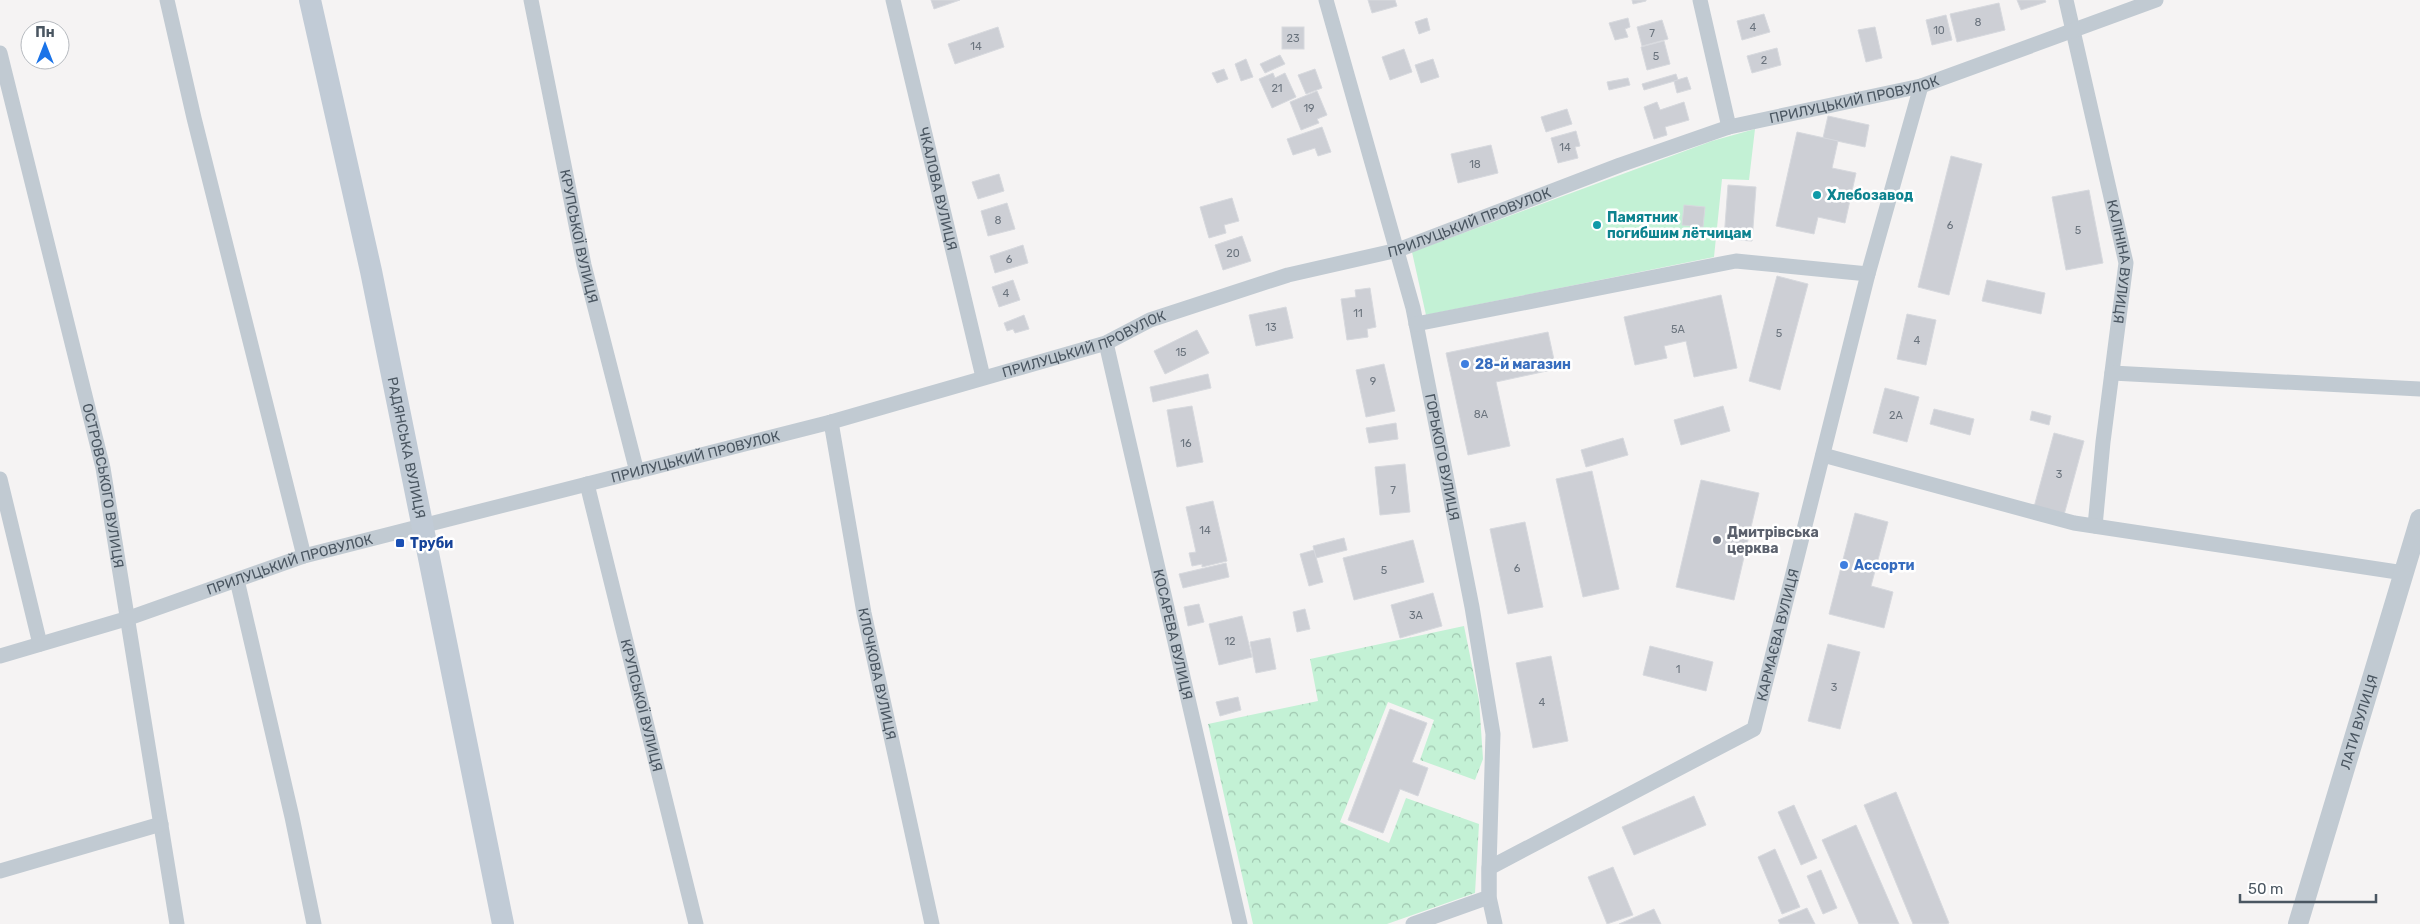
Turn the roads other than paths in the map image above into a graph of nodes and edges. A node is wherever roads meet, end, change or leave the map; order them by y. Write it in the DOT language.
graph roads {
  1 [pos="167,0"];
  2 [pos="310,0"];
  3 [pos="531,0"];
  4 [pos="894,0"];
  5 [pos="1326,0"];
  6 [pos="1700,0"];
  7 [pos="2066,0"];
  8 [pos="2156,0"];
  9 [pos="2073,30"];
  10 [pos="0,53"];
  11 [pos="1921,86"];
  12 [pos="1729,127"];
  13 [pos="1398,250"];
  14 [pos="1868,274"];
  15 [pos="1416,324"];
  16 [pos="1106,343"];
  17 [pos="2112,373"];
  18 [pos="983,377"];
  19 [pos="2420,389"];
  20 [pos="831,422"];
  21 [pos="1823,455"];
  22 [pos="637,472"];
  23 [pos="0,479"];
  24 [pos="587,484"];
  25 [pos="2420,518"];
  26 [pos="422,526"];
  27 [pos="2095,526"];
  28 [pos="304,556"];
  29 [pos="2404,572"];
  30 [pos="237,580"];
  31 [pos="129,618"];
  32 [pos="40,644"];
  33 [pos="0,656"];
  34 [pos="161,824"];
  35 [pos="1489,868"];
  36 [pos="0,870"];
  37 [pos="1489,897"];
  38 [pos="177,924"];
  39 [pos="314,924"];
  40 [pos="503,924"];
  41 [pos="696,924"];
  42 [pos="932,924"];
  43 [pos="1240,924"];
  44 [pos="1413,924"];
  45 [pos="1495,924"];
  46 [pos="2298,924"];
  1 -- 28 [label="street"];
  2 -- 26 [label="main road, РАДЯНСЬКА ВУЛИЦЯ"];
  3 -- 22 [label="street, КРУПСЬКОЇ ВУЛИЦЯ"];
  4 -- 18 [label="street, ЧКАЛОВА ВУЛИЦЯ"];
  5 -- 13 [label="street, ГОРЬКОГО ВУЛИЦЯ"];
  6 -- 12 [label="street"];
  7 -- 9 [label="street, КАЛІНІНА ВУЛИЦЯ"];
  8 -- 9 [label="street, ПРИЛУЦЬКИЙ ПРОВУЛОК"];
  9 -- 11 [label="street, ПРИЛУЦЬКИЙ ПРОВУЛОК"];
  9 -- 17 [label="street, КАЛІНІНА ВУЛИЦЯ"];
  10 -- 31 [label="street, ОСТРОВСЬКОГО ВУЛИЦЯ"];
  11 -- 12 [label="street, ПРИЛУЦЬКИЙ ПРОВУЛОК"];
  11 -- 14 [label="street, КАРМАЄВА ВУЛИЦЯ"];
  12 -- 13 [label="street, ПРИЛУЦЬКИЙ ПРОВУЛОК"];
  13 -- 15 [label="street, ГОРЬКОГО ВУЛИЦЯ"];
  13 -- 16 [label="street, ПРИЛУЦЬКИЙ ПРОВУЛОК"];
  14 -- 15 [label="street"];
  14 -- 21 [label="street, КАРМАЄВА ВУЛИЦЯ"];
  15 -- 35 [label="street, ГОРЬКОГО ВУЛИЦЯ"];
  16 -- 18 [label="street, ПРИЛУЦЬКИЙ ПРОВУЛОК"];
  16 -- 43 [label="street, КОСАРЕВА ВУЛИЦЯ"];
  17 -- 19 [label="street"];
  17 -- 27 [label="street, КАЛІНІНА ВУЛИЦЯ"];
  18 -- 20 [label="street, ПРИЛУЦЬКИЙ ПРОВУЛОК"];
  20 -- 22 [label="street, ПРИЛУЦЬКИЙ ПРОВУЛОК"];
  20 -- 42 [label="street, КЛОЧКОВА ВУЛИЦЯ"];
  21 -- 27 [label="street"];
  21 -- 35 [label="street, КАРМАЄВА ВУЛИЦЯ"];
  22 -- 24 [label="street, ПРИЛУЦЬКИЙ ПРОВУЛОК"];
  23 -- 32 [label="street"];
  24 -- 26 [label="street, ПРИЛУЦЬКИЙ ПРОВУЛОК"];
  24 -- 41 [label="street, КРУПСЬКОЇ ВУЛИЦЯ"];
  25 -- 29 [label="street, ЛАТИ ВУЛИЦЯ"];
  26 -- 28 [label="street, ПРИЛУЦЬКИЙ ПРОВУЛОК"];
  26 -- 40 [label="main road, РАДЯНСЬКА ВУЛИЦЯ"];
  27 -- 29 [label="street"];
  28 -- 30 [label="street, ПРИЛУЦЬКИЙ ПРОВУЛОК"];
  29 -- 46 [label="street, ЛАТИ ВУЛИЦЯ"];
  30 -- 31 [label="street, ПРИЛУЦЬКИЙ ПРОВУЛОК"];
  30 -- 39 [label="street"];
  31 -- 32 [label="street, ПРИЛУЦЬКИЙ ПРОВУЛОК"];
  31 -- 34 [label="street, ОСТРОВСЬКОГО ВУЛИЦЯ"];
  32 -- 33 [label="street, ПРИЛУЦЬКИЙ ПРОВУЛОК"];
  34 -- 36 [label="street"];
  34 -- 38 [label="street, ОСТРОВСЬКОГО ВУЛИЦЯ"];
  35 -- 37 [label="street, ГОРЬКОГО ВУЛИЦЯ"];
  37 -- 44 [label="street"];
  37 -- 45 [label="street, ГОРЬКОГО ВУЛИЦЯ"];
}
